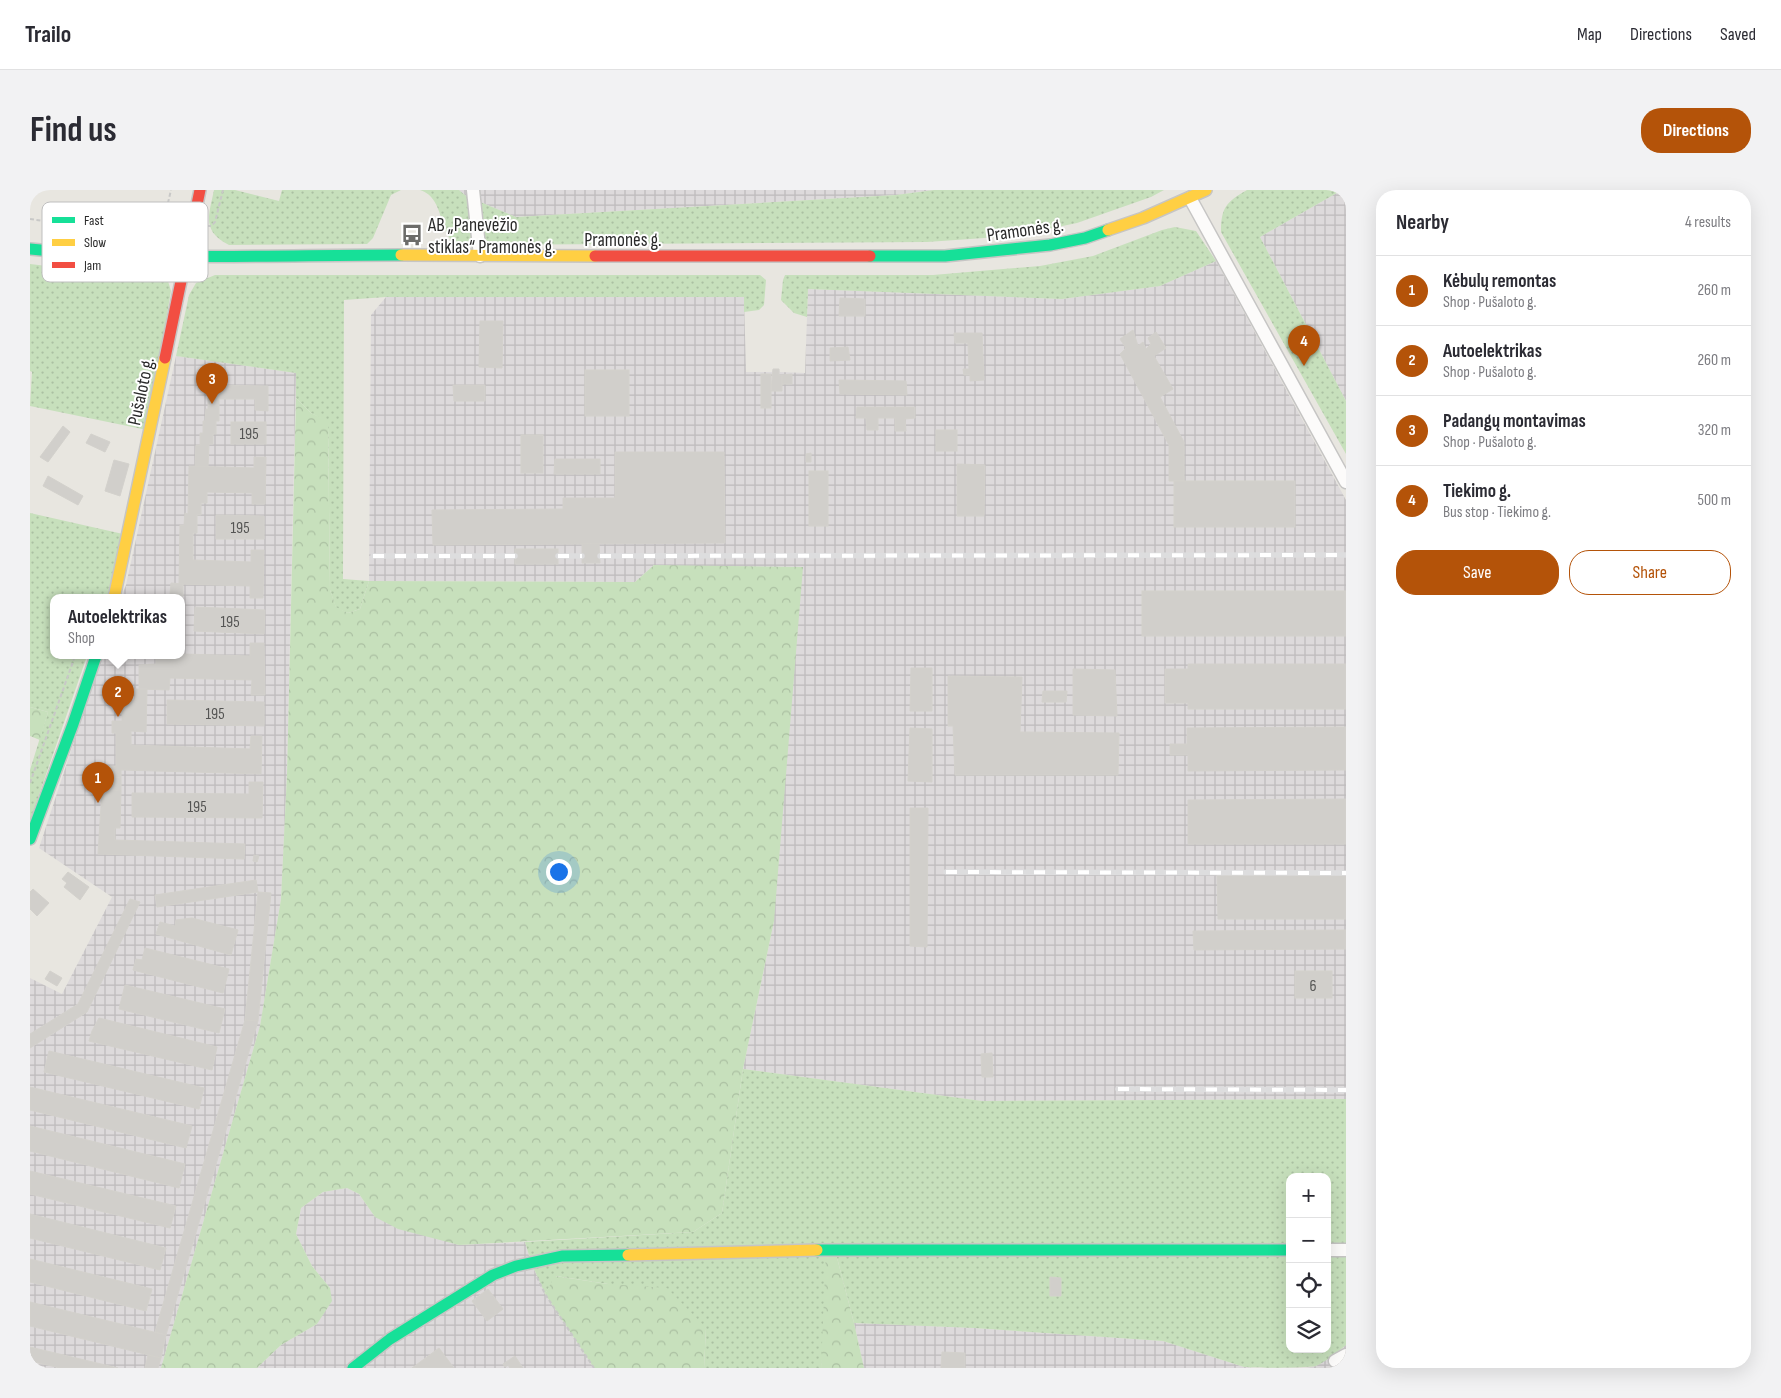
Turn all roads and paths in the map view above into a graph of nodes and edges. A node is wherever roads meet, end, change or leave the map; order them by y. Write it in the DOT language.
graph roads {
  1 [pos="473,190"];
  2 [pos="1206,190"];
  3 [pos="1190,198"];
  4 [pos="480,256"];
  5 [pos="208,257"];
  6 [pos="181,282"];
  7 [pos="1346,482"];
  8 [pos="115,594"];
  9 [pos="74,659"];
  10 [pos="95,659"];
  11 [pos="30,783"];
  12 [pos="30,839"];
  13 [pos="1286,1250"];
  14 [pos="1331,1250"];
  15 [pos="1346,1250"];
  16 [pos="531,1262"];
  17 [pos="353,1368"];
  18 [pos="594,1368"];
  1 -- 4 [label="street"];
  2 -- 3 [label="main road, Pramonės g."];
  3 -- 4 [label="main road, Pramonės g."];
  3 -- 7 [label="street"];
  4 -- 5 [label="main road, Pramonės g."];
  6 -- 8 [label="main road, Pušaloto g."];
  9 -- 11 [label="path"];
  10 -- 12 [label="main road"];
  13 -- 16 [label="main road"];
  14 -- 15 [label="street"];
  16 -- 17 [label="main road"];
  16 -- 18 [label="path"];
}
